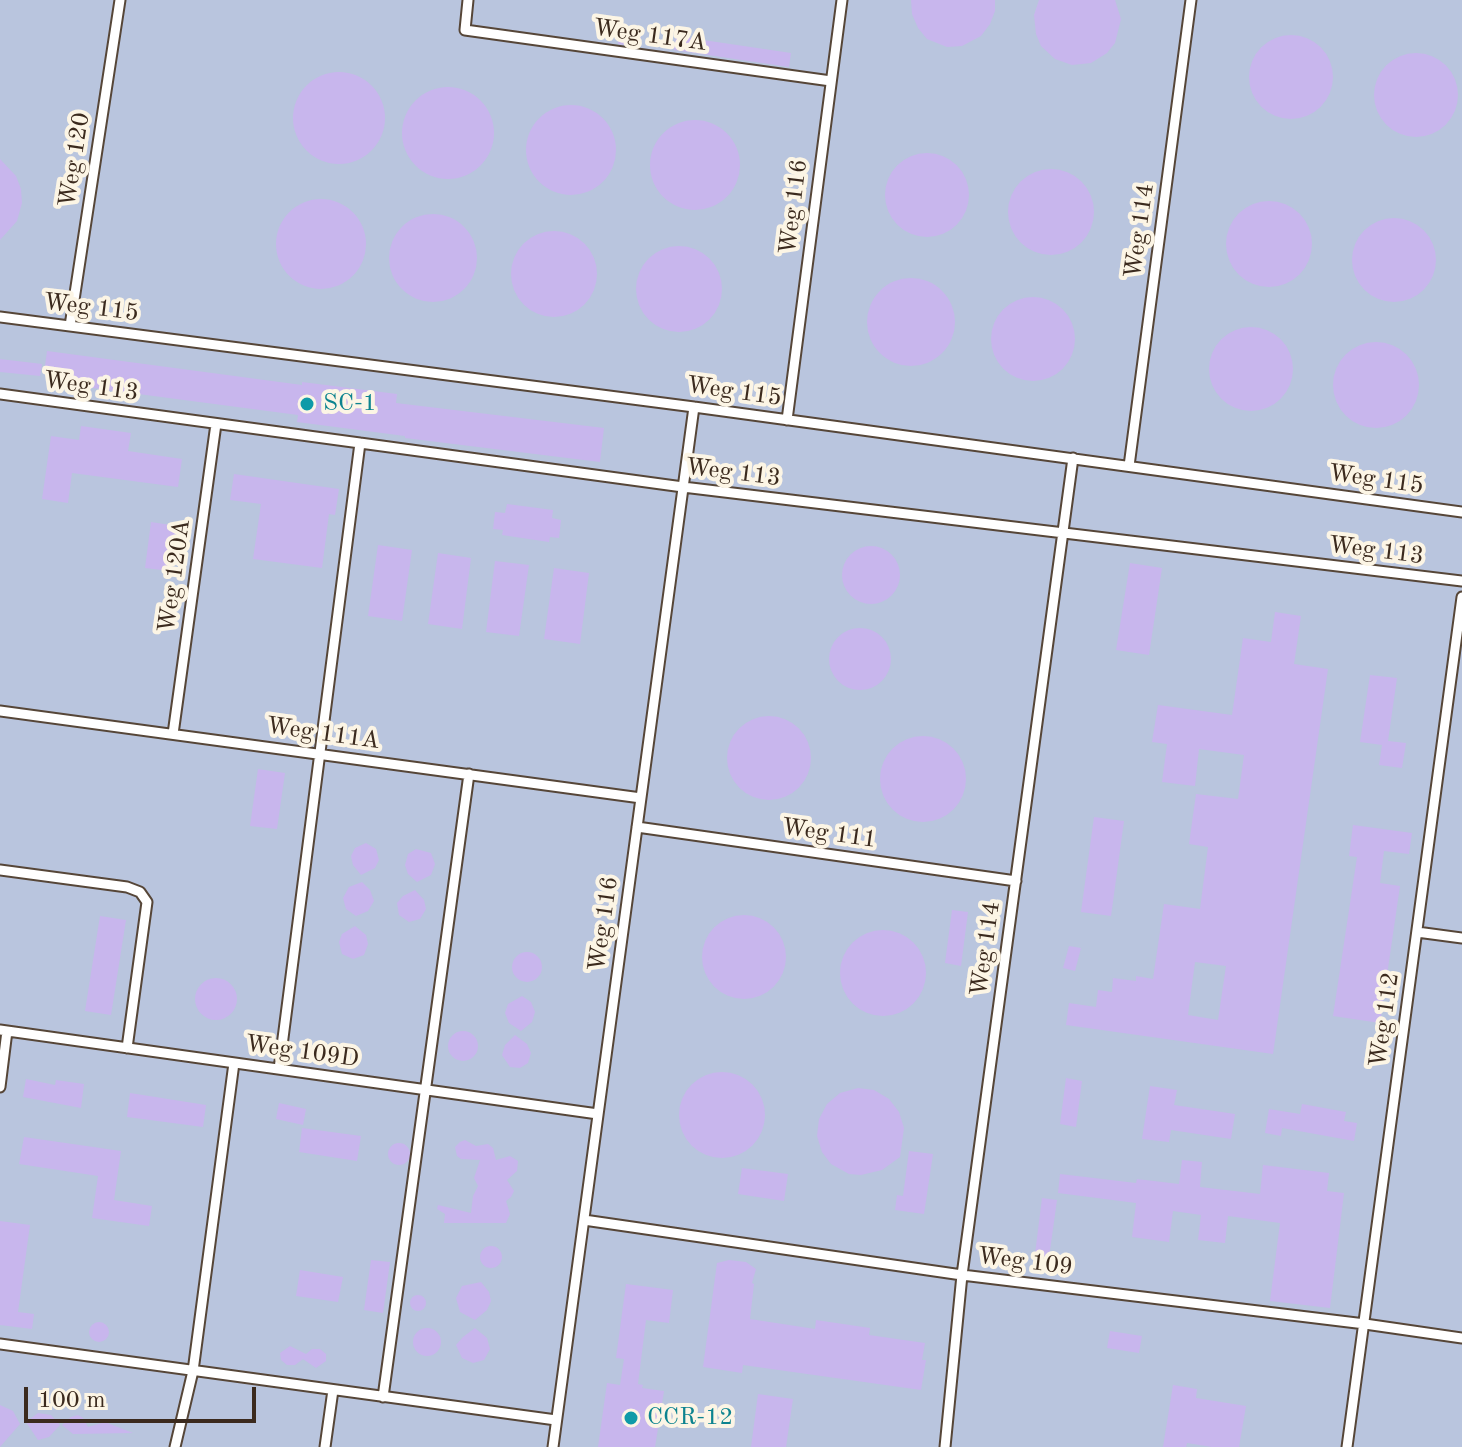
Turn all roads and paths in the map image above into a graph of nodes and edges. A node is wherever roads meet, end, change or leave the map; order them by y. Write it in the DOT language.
graph roads {
  1 [pos="120,0"];
  2 [pos="468,0"];
  3 [pos="842,0"];
  4 [pos="1191,0"];
  5 [pos="831,81"];
  6 [pos="0,317"];
  7 [pos="70,326"];
  8 [pos="0,394"];
  9 [pos="694,407"];
  10 [pos="787,420"];
  11 [pos="216,424"];
  12 [pos="360,443"];
  13 [pos="1073,458"];
  14 [pos="1129,466"];
  15 [pos="683,487"];
  16 [pos="1462,512"];
  17 [pos="1064,535"];
  18 [pos="1462,581"];
  19 [pos="1462,597"];
  20 [pos="0,711"];
  21 [pos="173,734"];
  22 [pos="320,754"];
  23 [pos="469,774"];
  24 [pos="641,798"];
  25 [pos="637,827"];
  26 [pos="0,870"];
  27 [pos="1016,881"];
  28 [pos="1417,932"];
  29 [pos="1462,938"];
  30 [pos="4,1030"];
  31 [pos="127,1048"];
  32 [pos="234,1063"];
  33 [pos="279,1069"];
  34 [pos="0,1087"];
  35 [pos="425,1089"];
  36 [pos="598,1114"];
  37 [pos="584,1220"];
  38 [pos="962,1275"];
  39 [pos="1365,1324"];
  40 [pos="1462,1338"];
  41 [pos="0,1344"];
  42 [pos="193,1371"];
  43 [pos="333,1390"];
  44 [pos="383,1397"];
  45 [pos="556,1420"];
  46 [pos="175,1447"];
  47 [pos="325,1447"];
  48 [pos="553,1447"];
  49 [pos="945,1447"];
  50 [pos="1347,1447"];
  1 -- 7 [label="lane, Weg 120"];
  2 -- 5 [label="lane, Weg 117A"];
  3 -- 5 [label="lane, Weg 116"];
  4 -- 14 [label="lane, Weg 114"];
  5 -- 10 [label="lane, Weg 116"];
  6 -- 7 [label="lane, Weg 115"];
  7 -- 9 [label="lane, Weg 115"];
  8 -- 11 [label="lane, Weg 113"];
  9 -- 10 [label="lane, Weg 115"];
  9 -- 15 [label="lane, Weg 116"];
  10 -- 13 [label="lane, Weg 115"];
  11 -- 12 [label="lane, Weg 113"];
  11 -- 21 [label="lane, Weg 120A"];
  12 -- 15 [label="lane, Weg 113"];
  12 -- 22 [label="lane"];
  13 -- 14 [label="lane, Weg 115"];
  13 -- 17 [label="lane, Weg 114"];
  14 -- 16 [label="lane, Weg 115"];
  15 -- 17 [label="lane, Weg 113"];
  15 -- 24 [label="lane, Weg 116"];
  17 -- 18 [label="lane, Weg 113"];
  17 -- 27 [label="lane, Weg 114"];
  19 -- 28 [label="lane, Weg 112"];
  20 -- 21 [label="lane, Weg 111A"];
  21 -- 22 [label="lane, Weg 111A"];
  22 -- 23 [label="lane, Weg 111A"];
  22 -- 33 [label="lane"];
  23 -- 24 [label="lane, Weg 111A"];
  23 -- 35 [label="lane"];
  24 -- 25 [label="lane, Weg 116"];
  25 -- 27 [label="lane, Weg 111"];
  25 -- 36 [label="lane, Weg 116"];
  26 -- 31 [label="lane"];
  27 -- 38 [label="lane, Weg 114"];
  28 -- 29 [label="lane"];
  28 -- 39 [label="lane, Weg 112"];
  30 -- 31 [label="lane, Weg 109D"];
  30 -- 34 [label="lane"];
  31 -- 32 [label="lane, Weg 109D"];
  32 -- 33 [label="lane, Weg 109D"];
  32 -- 42 [label="lane"];
  33 -- 35 [label="lane, Weg 109D"];
  35 -- 36 [label="lane, Weg 109D"];
  35 -- 44 [label="lane"];
  36 -- 37 [label="lane, Weg 116"];
  37 -- 38 [label="lane, Weg 109"];
  37 -- 45 [label="lane, Weg 116"];
  38 -- 39 [label="lane, Weg 109"];
  38 -- 49 [label="lane, Weg 114"];
  39 -- 40 [label="lane, Weg 109"];
  39 -- 50 [label="lane, Weg 112"];
  41 -- 42 [label="lane"];
  42 -- 43 [label="lane"];
  42 -- 46 [label="lane"];
  43 -- 44 [label="lane"];
  43 -- 47 [label="lane"];
  44 -- 45 [label="lane"];
  45 -- 48 [label="lane, Weg 116"];
}
